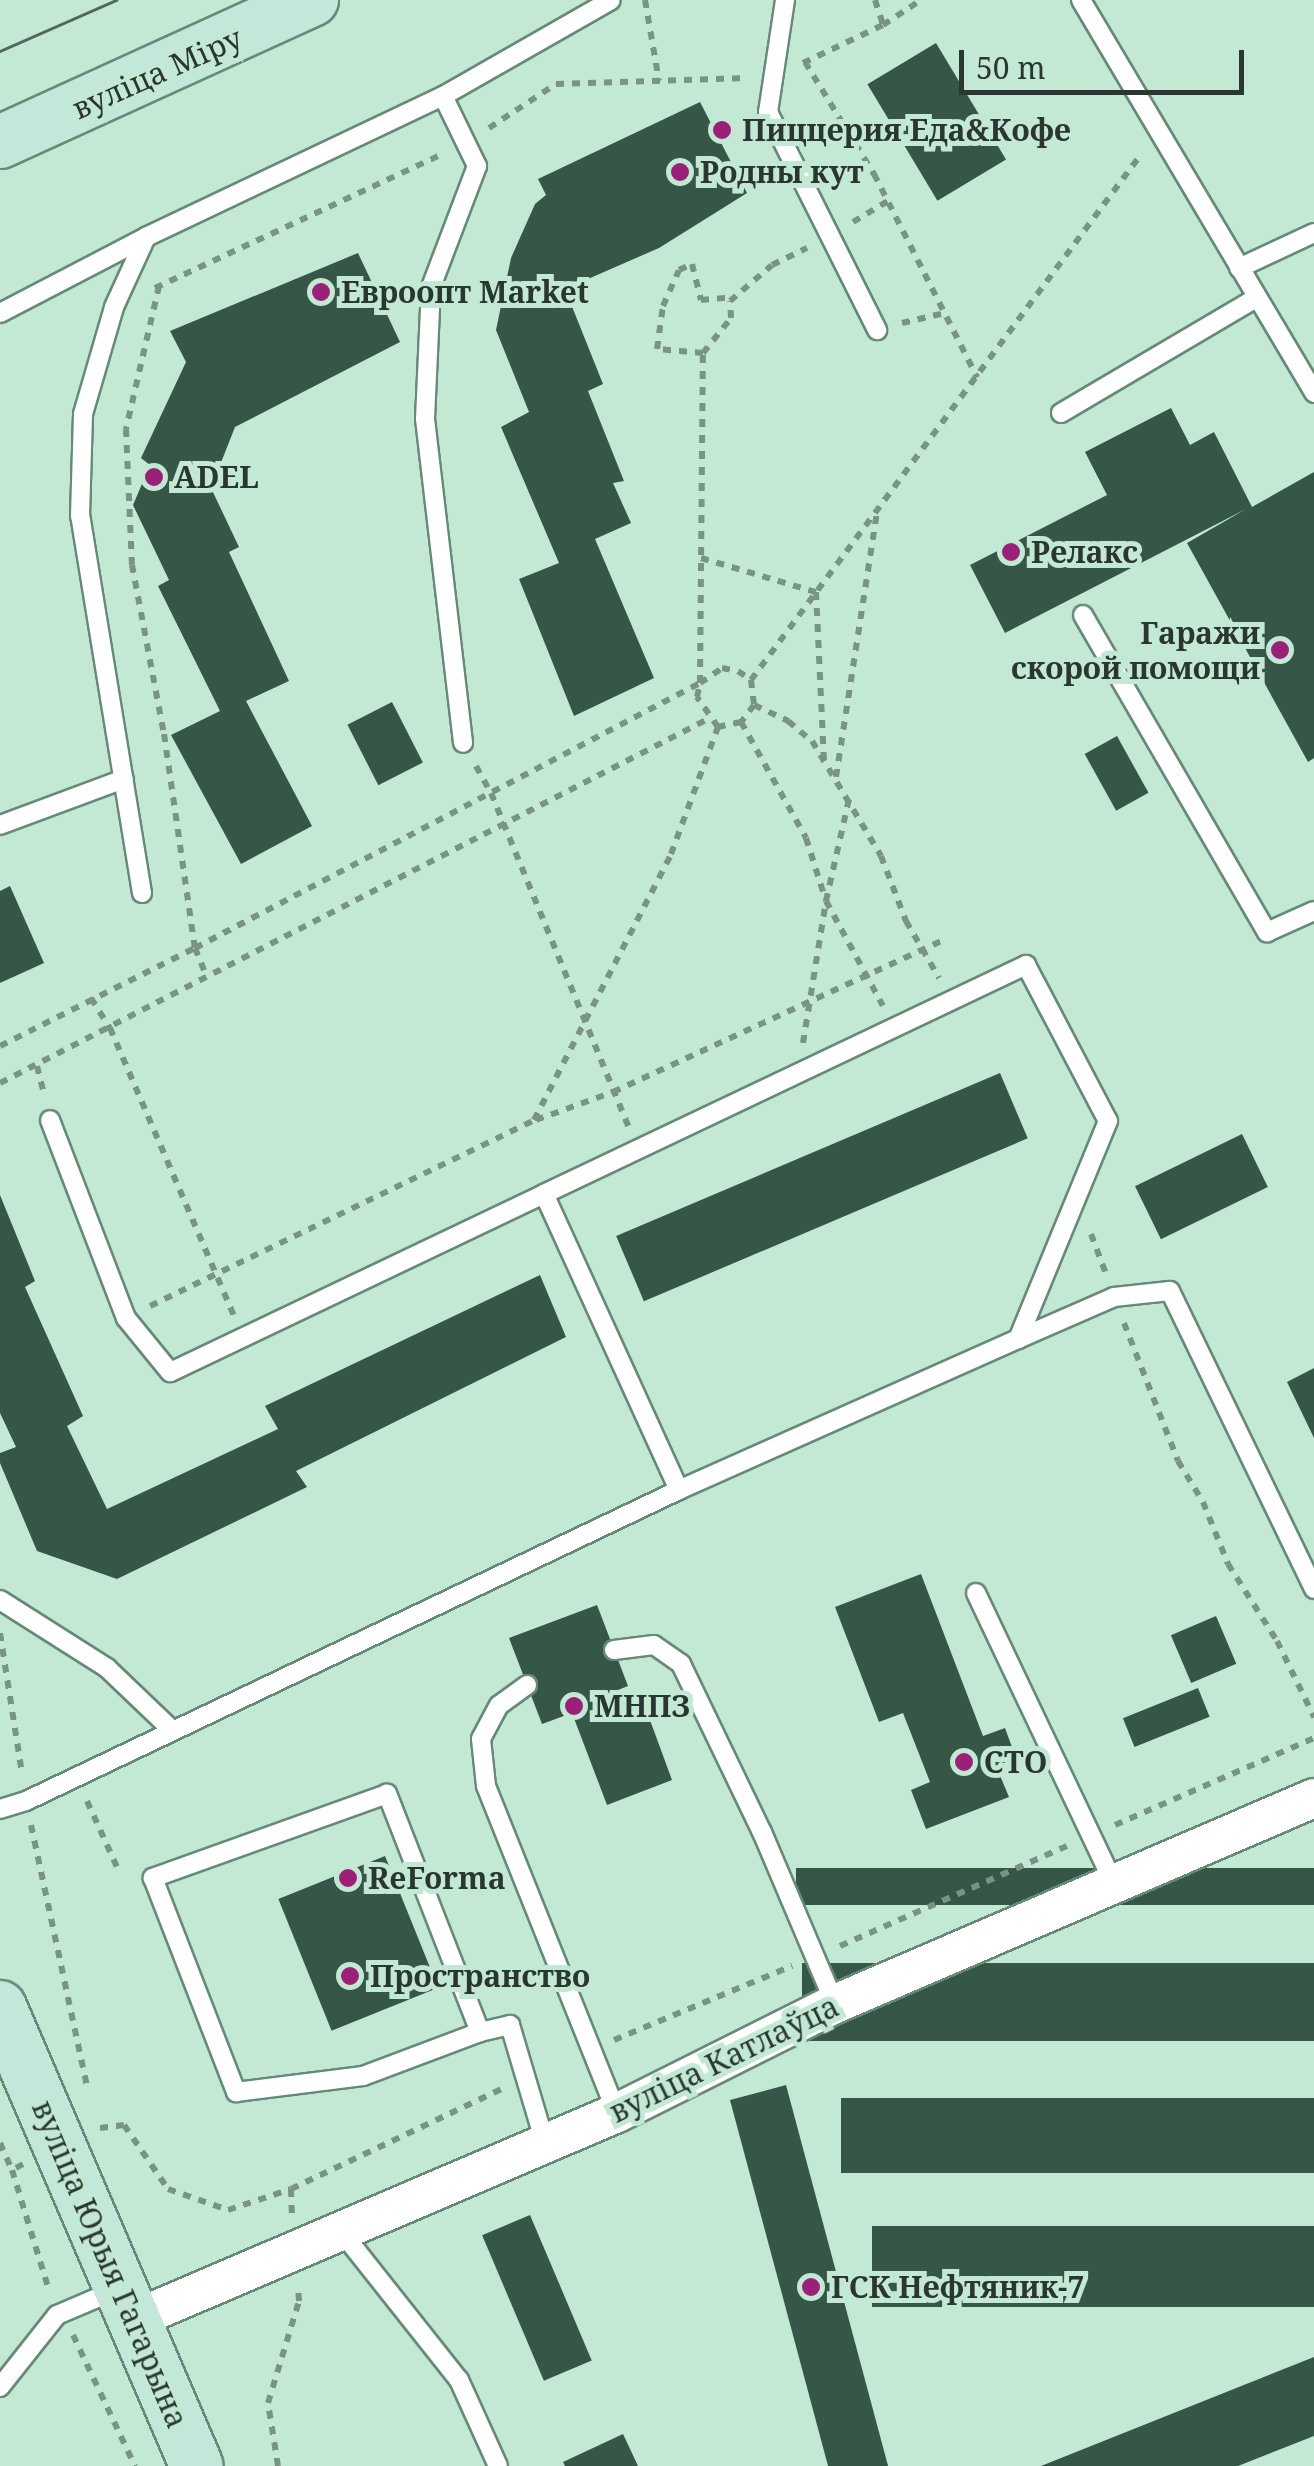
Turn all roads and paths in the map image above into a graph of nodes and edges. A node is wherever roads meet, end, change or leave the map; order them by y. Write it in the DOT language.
graph roads {
  1 [pos="312,0"];
  2 [pos="612,0"];
  3 [pos="645,0"];
  4 [pos="785,0"];
  5 [pos="875,0"];
  6 [pos="921,0"];
  7 [pos="1080,0"];
  8 [pos="805,62"];
  9 [pos="659,81"];
  10 [pos="443,96"];
  11 [pos="1160,128"];
  12 [pos="0,142"];
  13 [pos="1314,233"];
  14 [pos="146,237"];
  15 [pos="1239,268"];
  16 [pos="735,296"];
  17 [pos="1256,298"];
  18 [pos="0,312"];
  19 [pos="944,313"];
  20 [pos="878,330"];
  21 [pos="703,353"];
  22 [pos="976,377"];
  23 [pos="1314,393"];
  24 [pos="1061,413"];
  25 [pos="877,511"];
  26 [pos="700,558"];
  27 [pos="816,592"];
  28 [pos="1083,615"];
  29 [pos="751,680"];
  30 [pos="754,705"];
  31 [pos="710,718"];
  32 [pos="741,722"];
  33 [pos="718,727"];
  34 [pos="463,743"];
  35 [pos="824,760"];
  36 [pos="836,778"];
  37 [pos="124,779"];
  38 [pos="849,798"];
  39 [pos="504,824"];
  40 [pos="0,825"];
  41 [pos="142,893"];
  42 [pos="826,901"];
  43 [pos="1314,911"];
  44 [pos="942,941"];
  45 [pos="923,950"];
  46 [pos="208,978"];
  47 [pos="868,978"];
  48 [pos="91,998"];
  49 [pos="952,1000"];
  50 [pos="810,1004"];
  51 [pos="584,1024"];
  52 [pos="894,1027"];
  53 [pos="110,1028"];
  54 [pos="0,1046"];
  55 [pos="799,1072"];
  56 [pos="0,1083"];
  57 [pos="613,1092"];
  58 [pos="50,1120"];
  59 [pos="534,1120"];
  60 [pos="638,1148"];
  61 [pos="1076,1190"];
  62 [pos="544,1194"];
  63 [pos="217,1272"];
  64 [pos="1114,1296"];
  65 [pos="126,1318"];
  66 [pos="242,1338"];
  67 [pos="1018,1339"];
  68 [pos="679,1490"];
  69 [pos="1314,1589"];
  70 [pos="976,1593"];
  71 [pos="0,1600"];
  72 [pos="0,1630"];
  73 [pos="614,1650"];
  74 [pos="527,1685"];
  75 [pos="1314,1717"];
  76 [pos="173,1731"];
  77 [pos="76,1777"];
  78 [pos="1314,1798"];
  79 [pos="26,1800"];
  80 [pos="0,1808"];
  81 [pos="117,1867"];
  82 [pos="1114,1884"];
  83 [pos="836,2004"];
  84 [pos="0,2007"];
  85 [pos="480,2032"];
  86 [pos="88,2090"];
  87 [pos="92,2110"];
  88 [pos="617,2113"];
  89 [pos="0,2143"];
  90 [pos="546,2143"];
  91 [pos="12,2170"];
  92 [pos="340,2229"];
  93 [pos="293,2248"];
  94 [pos="126,2304"];
  95 [pos="81,2345"];
  96 [pos="0,2387"];
  97 [pos="135,2466"];
  98 [pos="197,2466"];
  99 [pos="278,2466"];
  100 [pos="498,2466"];
  1 -- 12 [label="main road, вуліца Міру"];
  2 -- 10 [label="lane"];
  3 -- 9 [label="path"];
  4 -- 20 [label="lane"];
  5 -- 6 [label="path"];
  7 -- 11 [label="lane"];
  8 -- 19 [label="path"];
  10 -- 14 [label="lane"];
  10 -- 34 [label="lane"];
  11 -- 15 [label="lane"];
  11 -- 22 [label="path"];
  13 -- 15 [label="lane"];
  14 -- 18 [label="lane"];
  14 -- 37 [label="lane"];
  15 -- 17 [label="lane"];
  16 -- 21 [label="path"];
  17 -- 23 [label="lane"];
  17 -- 24 [label="lane"];
  19 -- 20 [label="path"];
  19 -- 22 [label="path"];
  22 -- 25 [label="path"];
  25 -- 27 [label="path"];
  25 -- 36 [label="path"];
  26 -- 27 [label="path"];
  27 -- 29 [label="path"];
  27 -- 35 [label="path"];
  28 -- 43 [label="lane"];
  29 -- 30 [label="path"];
  29 -- 31 [label="path"];
  30 -- 32 [label="path"];
  30 -- 35 [label="path"];
  31 -- 33 [label="path"];
  31 -- 39 [label="path"];
  32 -- 33 [label="path"];
  32 -- 42 [label="path"];
  33 -- 51 [label="path"];
  34 -- 39 [label="path"];
  35 -- 36 [label="path"];
  36 -- 38 [label="path"];
  37 -- 40 [label="lane"];
  37 -- 41 [label="lane"];
  38 -- 42 [label="path"];
  38 -- 45 [label="path"];
  39 -- 46 [label="path"];
  39 -- 51 [label="path"];
  42 -- 47 [label="path"];
  42 -- 50 [label="path"];
  44 -- 45 [label="path"];
  45 -- 47 [label="path"];
  45 -- 49 [label="path"];
  46 -- 48 [label="path"];
  46 -- 53 [label="path"];
  47 -- 50 [label="path"];
  47 -- 52 [label="path"];
  48 -- 53 [label="path"];
  48 -- 54 [label="path"];
  49 -- 52 [label="lane"];
  49 -- 61 [label="lane"];
  50 -- 55 [label="path"];
  50 -- 57 [label="path"];
  51 -- 57 [label="path"];
  51 -- 59 [label="path"];
  52 -- 55 [label="lane"];
  53 -- 56 [label="path"];
  53 -- 63 [label="path"];
  55 -- 60 [label="lane"];
  57 -- 59 [label="path"];
  57 -- 60 [label="path"];
  58 -- 65 [label="lane"];
  59 -- 63 [label="path"];
  60 -- 62 [label="lane"];
  61 -- 64 [label="path"];
  61 -- 67 [label="lane"];
  62 -- 66 [label="lane"];
  62 -- 68 [label="lane"];
  63 -- 65 [label="path"];
  63 -- 66 [label="path"];
  64 -- 67 [label="lane"];
  64 -- 69 [label="lane"];
  64 -- 75 [label="path"];
  65 -- 66 [label="lane"];
  67 -- 68 [label="lane"];
  68 -- 76 [label="lane"];
  70 -- 82 [label="lane"];
  71 -- 76 [label="lane"];
  72 -- 79 [label="path"];
  73 -- 83 [label="lane"];
  74 -- 88 [label="lane"];
  76 -- 77 [label="lane"];
  77 -- 79 [label="lane"];
  77 -- 81 [label="path"];
  78 -- 82 [label="street, вуліца Катлаўца"];
  79 -- 80 [label="lane"];
  79 -- 86 [label="path"];
  82 -- 83 [label="street, вуліца Катлаўца"];
  83 -- 88 [label="street, вуліца Катлаўца"];
  84 -- 94 [label="main road, вуліца Юрыя Гагарына"];
  85 -- 85 [label="lane"];
  85 -- 90 [label="lane"];
  87 -- 93 [label="path"];
  88 -- 90 [label="street, вуліца Катлаўца"];
  89 -- 91 [label="path"];
  90 -- 92 [label="street, вуліца Катлаўца"];
  92 -- 93 [label="street, вуліца Катлаўца"];
  92 -- 100 [label="lane"];
  93 -- 94 [label="street, вуліца Катлаўца"];
  93 -- 99 [label="path"];
  94 -- 96 [label="lane"];
  94 -- 98 [label="main road, вуліца Юрыя Гагарына"];
  95 -- 97 [label="path"];
}
